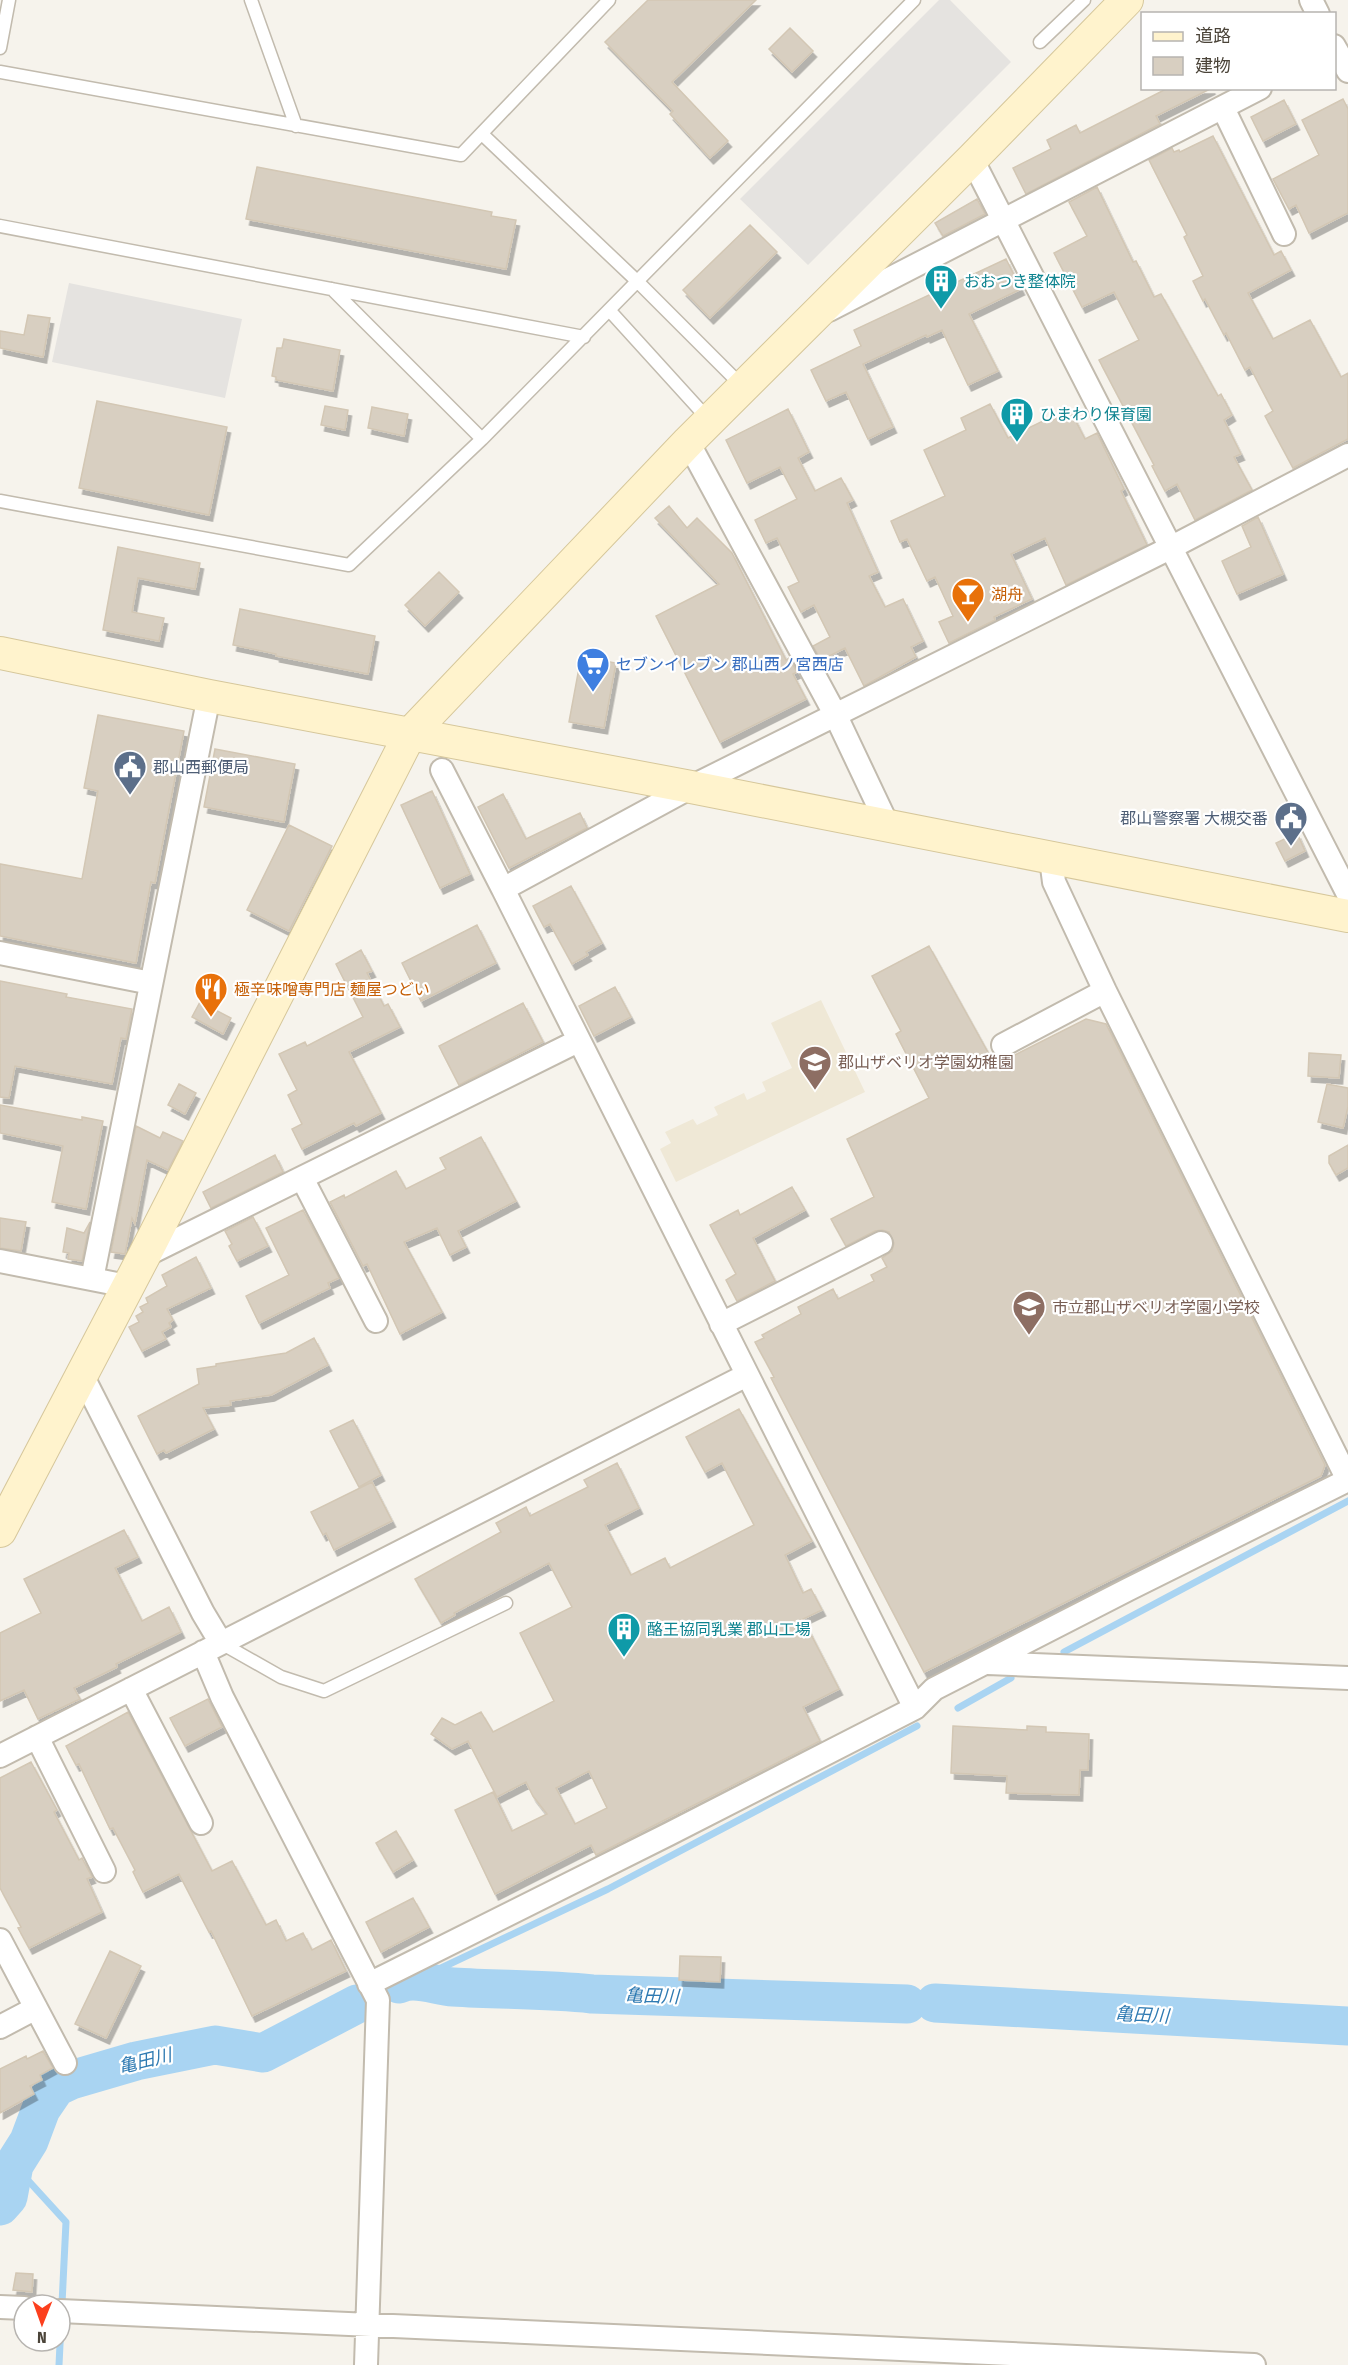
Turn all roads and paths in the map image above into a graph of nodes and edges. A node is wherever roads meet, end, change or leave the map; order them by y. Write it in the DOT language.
graph roads {
  1 [pos="9,0"];
  2 [pos="251,0"];
  3 [pos="609,0"];
  4 [pos="914,0"];
  5 [pos="1083,0"];
  6 [pos="1127,0"];
  7 [pos="1040,42"];
  8 [pos="1338,47"];
  9 [pos="0,48"];
  10 [pos="1348,71"];
  11 [pos="0,72"];
  12 [pos="1256,90"];
  13 [pos="1223,108"];
  14 [pos="296,126"];
  15 [pos="482,134"];
  16 [pos="972,159"];
  17 [pos="1002,221"];
  18 [pos="0,226"];
  19 [pos="1284,234"];
  20 [pos="638,282"];
  21 [pos="332,289"];
  22 [pos="610,311"];
  23 [pos="812,320"];
  24 [pos="584,337"];
  25 [pos="743,388"];
  26 [pos="699,431"];
  27 [pos="482,439"];
  28 [pos="1348,455"];
  29 [pos="0,501"];
  30 [pos="1170,548"];
  31 [pos="0,653"];
  32 [pos="209,696"];
  33 [pos="835,714"];
  34 [pos="410,734"];
  35 [pos="442,770"];
  36 [pos="691,787"];
  37 [pos="889,828"];
  38 [pos="1051,859"];
  39 [pos="1343,868"];
  40 [pos="503,889"];
  41 [pos="1348,894"];
  42 [pos="1348,916"];
  43 [pos="0,953"];
  44 [pos="151,983"];
  45 [pos="1105,992"];
  46 [pos="578,1041"];
  47 [pos="1003,1046"];
  48 [pos="302,1178"];
  49 [pos="881,1243"];
  50 [pos="144,1256"];
  51 [pos="0,1261"];
  52 [pos="92,1279"];
  53 [pos="128,1286"];
  54 [pos="376,1321"];
  55 [pos="721,1324"];
  56 [pos="81,1373"];
  57 [pos="747,1375"];
  58 [pos="1348,1480"];
  59 [pos="0,1531"];
  60 [pos="506,1603"];
  61 [pos="212,1648"];
  62 [pos="987,1663"];
  63 [pos="1348,1678"];
  64 [pos="131,1689"];
  65 [pos="915,1708"];
  66 [pos="37,1737"];
  67 [pos="0,1756"];
  68 [pos="201,1823"];
  69 [pos="104,1872"];
  70 [pos="0,1940"];
  71 [pos="369,1984"];
  72 [pos="36,2008"];
  73 [pos="0,2027"];
  74 [pos="65,2063"];
  75 [pos="72,2311"];
  76 [pos="368,2326"];
  77 [pos="366,2365"];
  78 [pos="1254,2365"];
  1 -- 9 [label="lane"];
  2 -- 14 [label="lane"];
  3 -- 15 [label="lane"];
  4 -- 20 [label="lane"];
  5 -- 7 [label="lane"];
  6 -- 16 [label="street"];
  8 -- 10 [label="street"];
  11 -- 14 [label="lane"];
  12 -- 13 [label="street"];
  13 -- 17 [label="street"];
  13 -- 19 [label="street"];
  14 -- 15 [label="lane"];
  15 -- 20 [label="lane"];
  16 -- 17 [label="street"];
  16 -- 23 [label="street"];
  17 -- 23 [label="street"];
  17 -- 30 [label="street"];
  18 -- 21 [label="lane"];
  20 -- 22 [label="lane"];
  20 -- 25 [label="lane"];
  21 -- 24 [label="lane"];
  21 -- 27 [label="lane"];
  22 -- 24 [label="lane"];
  22 -- 26 [label="lane"];
  23 -- 25 [label="street"];
  24 -- 27 [label="lane"];
  25 -- 26 [label="street"];
  26 -- 33 [label="street"];
  26 -- 34 [label="street"];
  27 -- 29 [label="lane"];
  28 -- 30 [label="street"];
  30 -- 33 [label="street"];
  30 -- 39 [label="street"];
  31 -- 32 [label="street"];
  32 -- 34 [label="street"];
  32 -- 44 [label="street"];
  33 -- 36 [label="street"];
  33 -- 37 [label="street"];
  34 -- 36 [label="street"];
  34 -- 50 [label="street"];
  35 -- 40 [label="street"];
  36 -- 37 [label="street"];
  36 -- 40 [label="street"];
  37 -- 38 [label="street"];
  38 -- 42 [label="street"];
  38 -- 45 [label="street"];
  39 -- 41 [label="street"];
  40 -- 46 [label="street"];
  43 -- 44 [label="street"];
  44 -- 52 [label="street"];
  45 -- 47 [label="street"];
  45 -- 58 [label="street"];
  46 -- 48 [label="street"];
  46 -- 55 [label="street"];
  48 -- 50 [label="street"];
  48 -- 54 [label="street"];
  49 -- 55 [label="street"];
  50 -- 53 [label="street"];
  51 -- 52 [label="street"];
  52 -- 53 [label="street"];
  53 -- 56 [label="street"];
  55 -- 57 [label="street"];
  56 -- 59 [label="street"];
  56 -- 61 [label="street"];
  57 -- 61 [label="street"];
  57 -- 65 [label="street"];
  58 -- 62 [label="street"];
  60 -- 61 [label="lane"];
  61 -- 64 [label="street"];
  61 -- 71 [label="street"];
  62 -- 63 [label="street"];
  62 -- 65 [label="street"];
  64 -- 66 [label="street"];
  64 -- 68 [label="street"];
  65 -- 71 [label="street"];
  66 -- 67 [label="street"];
  66 -- 69 [label="street"];
  70 -- 72 [label="street"];
  71 -- 76 [label="street"];
  72 -- 73 [label="street"];
  72 -- 74 [label="street"];
  75 -- 76 [label="street"];
  76 -- 77 [label="street"];
  76 -- 78 [label="street"];
}
